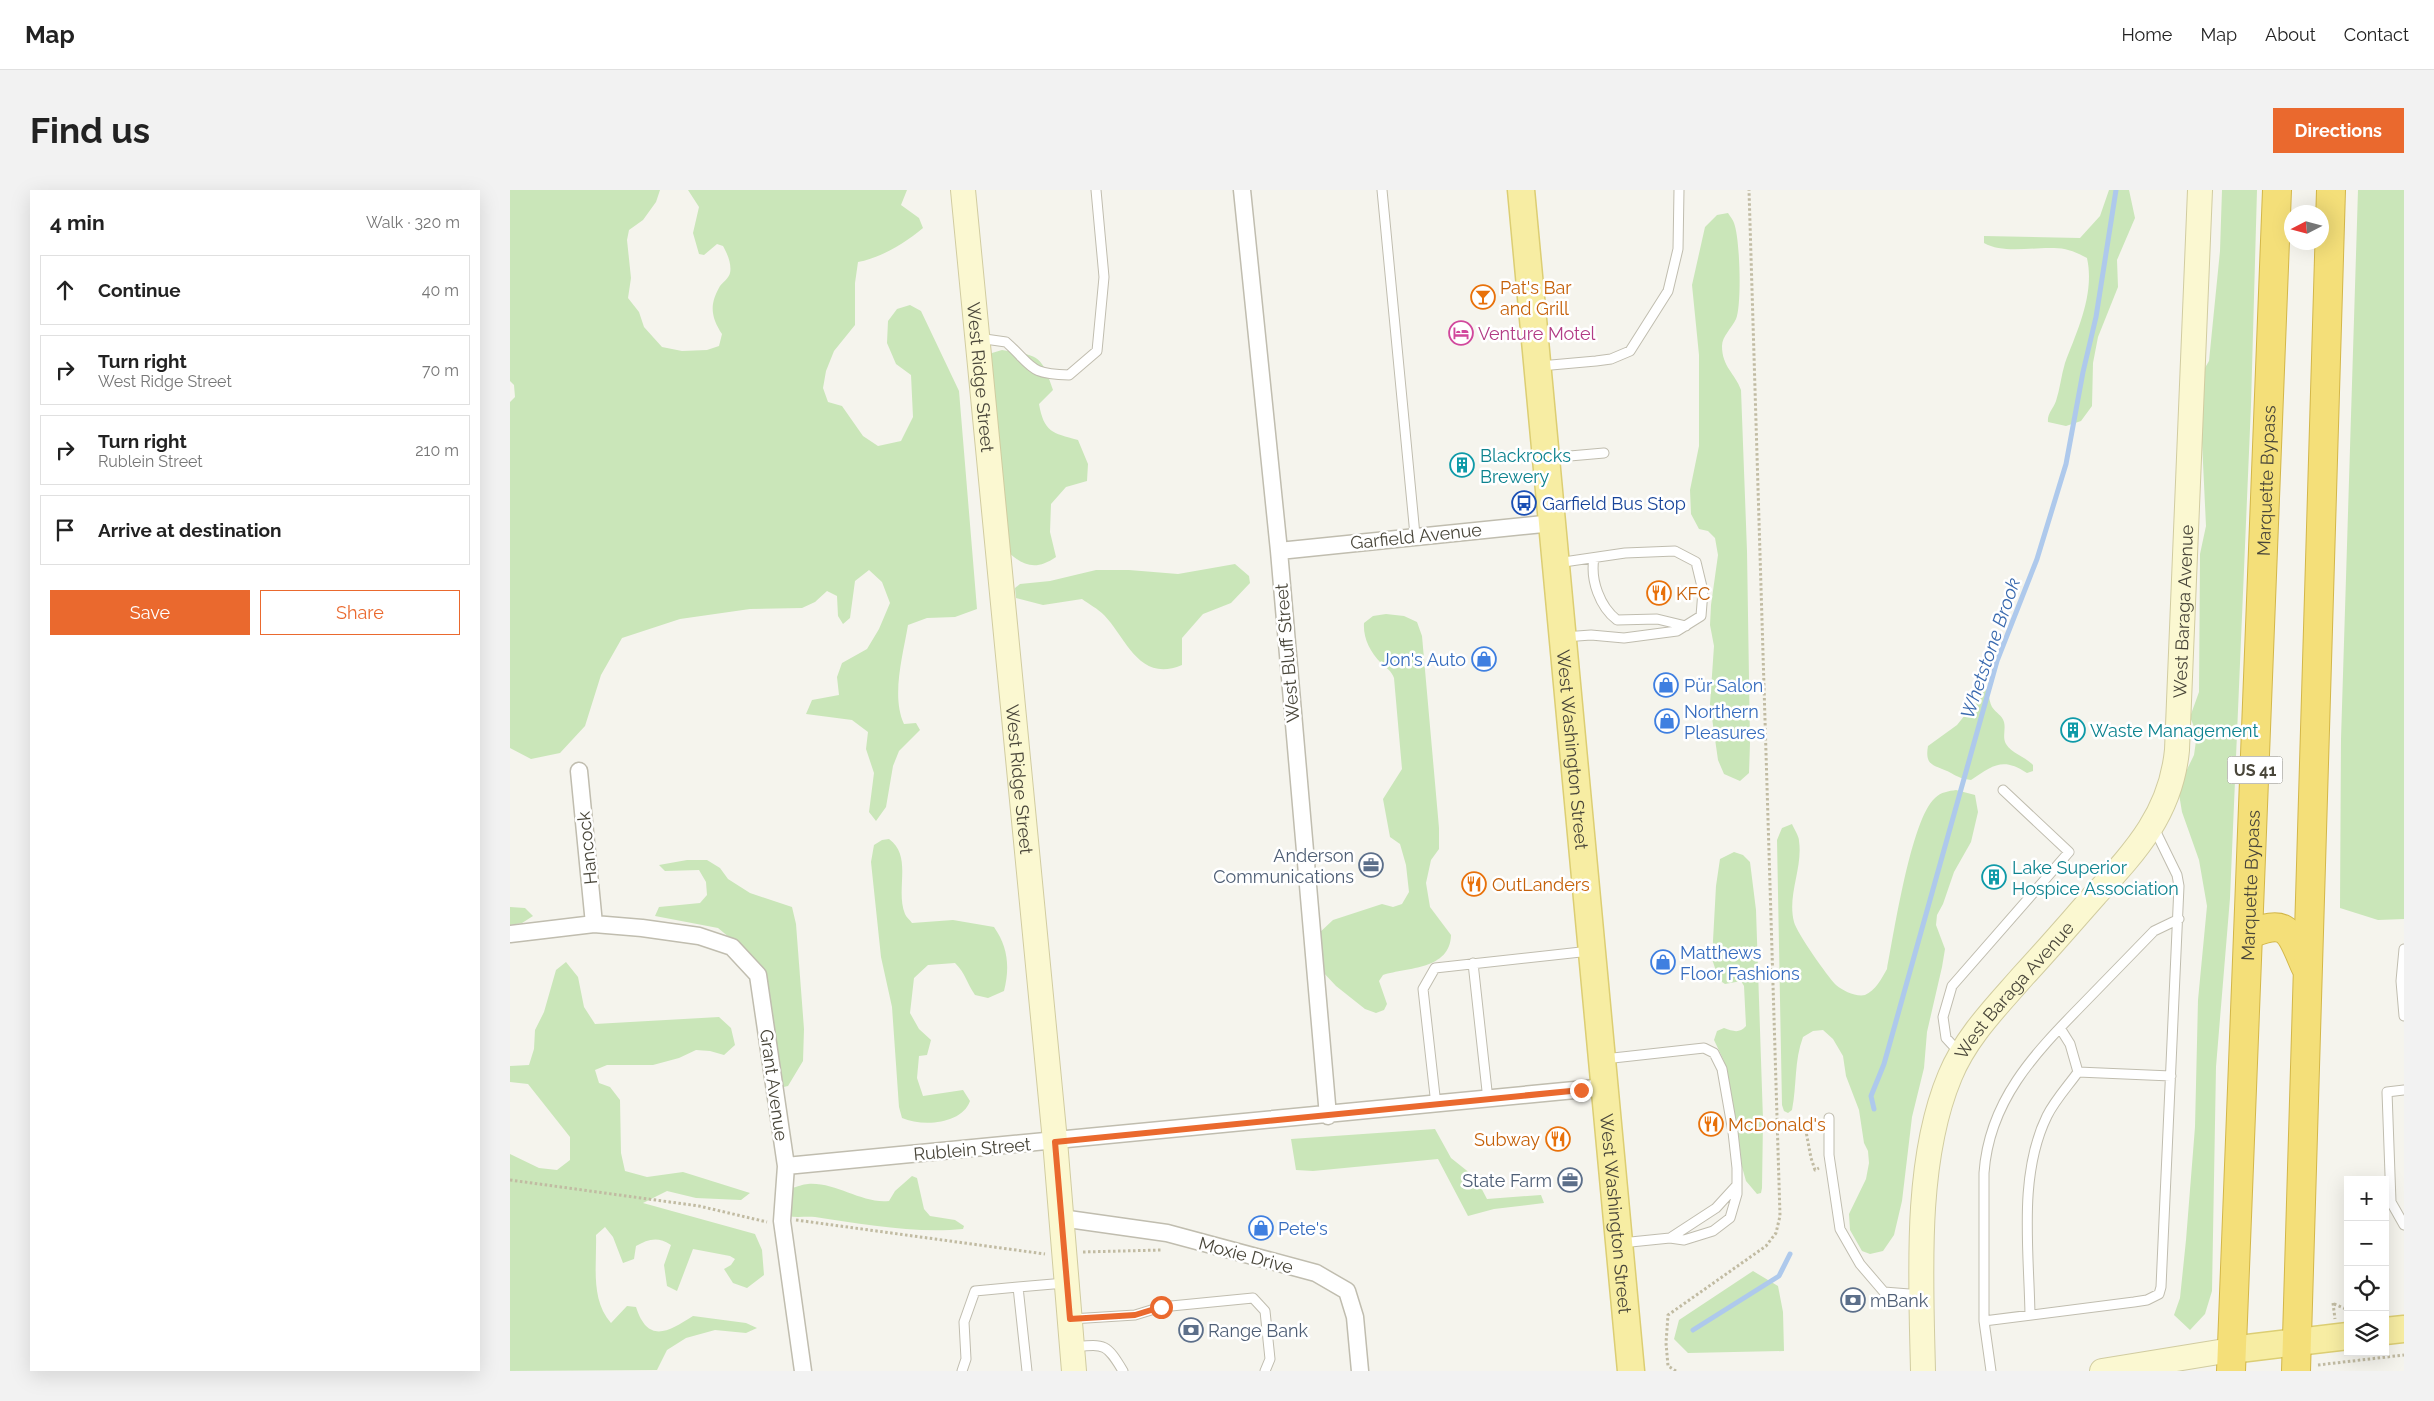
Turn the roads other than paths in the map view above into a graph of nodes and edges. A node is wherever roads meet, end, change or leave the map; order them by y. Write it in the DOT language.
graph roads {
  1 [pos="963,190"];
  2 [pos="1096,190"];
  3 [pos="1242,190"];
  4 [pos="1382,190"];
  5 [pos="1521,190"];
  6 [pos="1679,190"];
  7 [pos="2200,190"];
  8 [pos="2277,190"];
  9 [pos="2331,190"];
  10 [pos="977,338"];
  11 [pos="1538,366"];
  12 [pos="1604,453"];
  13 [pos="1547,458"];
  14 [pos="1553,523"];
  15 [pos="1415,535"];
  16 [pos="1278,551"];
  17 [pos="1594,558"];
  18 [pos="1557,563"];
  19 [pos="1686,626"];
  20 [pos="1564,637"];
  21 [pos="579,771"];
  22 [pos="2003,790"];
  23 [pos="2153,826"];
  24 [pos="2179,919"];
  25 [pos="594,924"];
  26 [pos="510,934"];
  27 [pos="2248,935"];
  28 [pos="2404,949"];
  29 [pos="1593,951"];
  30 [pos="1473,963"];
  31 [pos="2308,972"];
  32 [pos="2403,981"];
  33 [pos="2404,1016"];
  34 [pos="2060,1028"];
  35 [pos="1961,1054"];
  36 [pos="1604,1059"];
  37 [pos="2078,1072"];
  38 [pos="2171,1076"];
  39 [pos="1606,1088"];
  40 [pos="2404,1090"];
  41 [pos="1488,1100"];
  42 [pos="1436,1105"];
  43 [pos="1328,1116"];
  44 [pos="1829,1118"];
  45 [pos="1055,1142"];
  46 [pos="786,1166"];
  47 [pos="1738,1185"];
  48 [pos="1061,1218"];
  49 [pos="2404,1225"];
  50 [pos="1670,1238"];
  51 [pos="1621,1243"];
  52 [pos="1067,1283"];
  53 [pos="1018,1287"];
  54 [pos="1923,1295"];
  55 [pos="2030,1315"];
  56 [pos="1070,1319"];
  57 [pos="1984,1321"];
  58 [pos="2404,1329"];
  59 [pos="2389,1331"];
  60 [pos="2344,1336"];
  61 [pos="2297,1342"];
  62 [pos="1072,1348"];
  63 [pos="2231,1360"];
  64 [pos="803,1371"];
  65 [pos="962,1371"];
  66 [pos="1027,1371"];
  67 [pos="1074,1371"];
  68 [pos="1123,1371"];
  69 [pos="1265,1371"];
  70 [pos="1360,1371"];
  71 [pos="1631,1371"];
  72 [pos="1923,1371"];
  73 [pos="1992,1371"];
  74 [pos="2102,1371"];
  75 [pos="2296,1371"];
  1 -- 10 [label="street, West Ridge Street"];
  2 -- 10 [label="lane"];
  3 -- 16 [label="street, West Bluff Street"];
  4 -- 15 [label="lane"];
  5 -- 11 [label="main road, West Washington Street"];
  6 -- 11 [label="lane"];
  7 -- 23 [label="street, West Baraga Avenue"];
  8 -- 27 [label="highway, Marquette Bypass / US 41"];
  9 -- 31 [label="highway"];
  10 -- 45 [label="street, West Ridge Street"];
  11 -- 13 [label="main road, West Washington Street"];
  12 -- 13 [label="lane"];
  13 -- 14 [label="main road, West Washington Street"];
  14 -- 15 [label="street, Garfield Avenue"];
  14 -- 18 [label="main road, West Washington Street"];
  15 -- 16 [label="street, Garfield Avenue"];
  16 -- 43 [label="street, West Bluff Street"];
  17 -- 18 [label="lane"];
  17 -- 19 [label="lane"];
  17 -- 19 [label="lane"];
  18 -- 20 [label="main road, West Washington Street"];
  19 -- 20 [label="lane"];
  20 -- 29 [label="main road, West Washington Street"];
  21 -- 25 [label="street, Hancock"];
  22 -- 35 [label="lane"];
  23 -- 24 [label="lane"];
  23 -- 35 [label="street, West Baraga Avenue"];
  24 -- 34 [label="lane"];
  24 -- 38 [label="lane"];
  25 -- 26 [label="street, Grant Avenue"];
  25 -- 46 [label="street, Grant Avenue"];
  27 -- 31 [label="highway"];
  27 -- 63 [label="highway, Marquette Bypass / US 41"];
  28 -- 32 [label="lane"];
  29 -- 30 [label="lane"];
  29 -- 36 [label="main road, West Washington Street"];
  30 -- 41 [label="lane"];
  30 -- 42 [label="lane"];
  31 -- 61 [label="highway"];
  32 -- 33 [label="lane"];
  34 -- 37 [label="lane"];
  34 -- 57 [label="lane"];
  35 -- 54 [label="street, West Baraga Avenue"];
  36 -- 39 [label="main road, West Washington Street"];
  36 -- 47 [label="lane"];
  37 -- 38 [label="lane"];
  37 -- 55 [label="lane"];
  38 -- 55 [label="lane"];
  39 -- 41 [label="street, Rublein Street"];
  39 -- 51 [label="main road, West Washington Street"];
  40 -- 49 [label="lane"];
  41 -- 42 [label="street, Rublein Street"];
  42 -- 43 [label="street, Rublein Street"];
  43 -- 45 [label="street, Rublein Street"];
  44 -- 54 [label="lane"];
  45 -- 46 [label="street, Rublein Street"];
  45 -- 48 [label="street, West Ridge Street"];
  46 -- 64 [label="street, Grant Avenue"];
  47 -- 50 [label="lane"];
  47 -- 50 [label="lane"];
  48 -- 52 [label="street, West Ridge Street"];
  48 -- 70 [label="street, Moxie Drive"];
  50 -- 51 [label="lane"];
  51 -- 71 [label="main road, West Washington Street"];
  52 -- 53 [label="lane"];
  52 -- 56 [label="street, West Ridge Street"];
  53 -- 65 [label="lane"];
  53 -- 66 [label="lane"];
  54 -- 72 [label="street, West Baraga Avenue"];
  55 -- 57 [label="lane"];
  56 -- 62 [label="street, West Ridge Street"];
  56 -- 69 [label="lane"];
  57 -- 73 [label="lane"];
  58 -- 59 [label="main road"];
  60 -- 61 [label="main road"];
  61 -- 63 [label="main road"];
  61 -- 75 [label="highway"];
  62 -- 67 [label="street, West Ridge Street"];
  62 -- 68 [label="lane"];
  63 -- 74 [label="street"];
}
